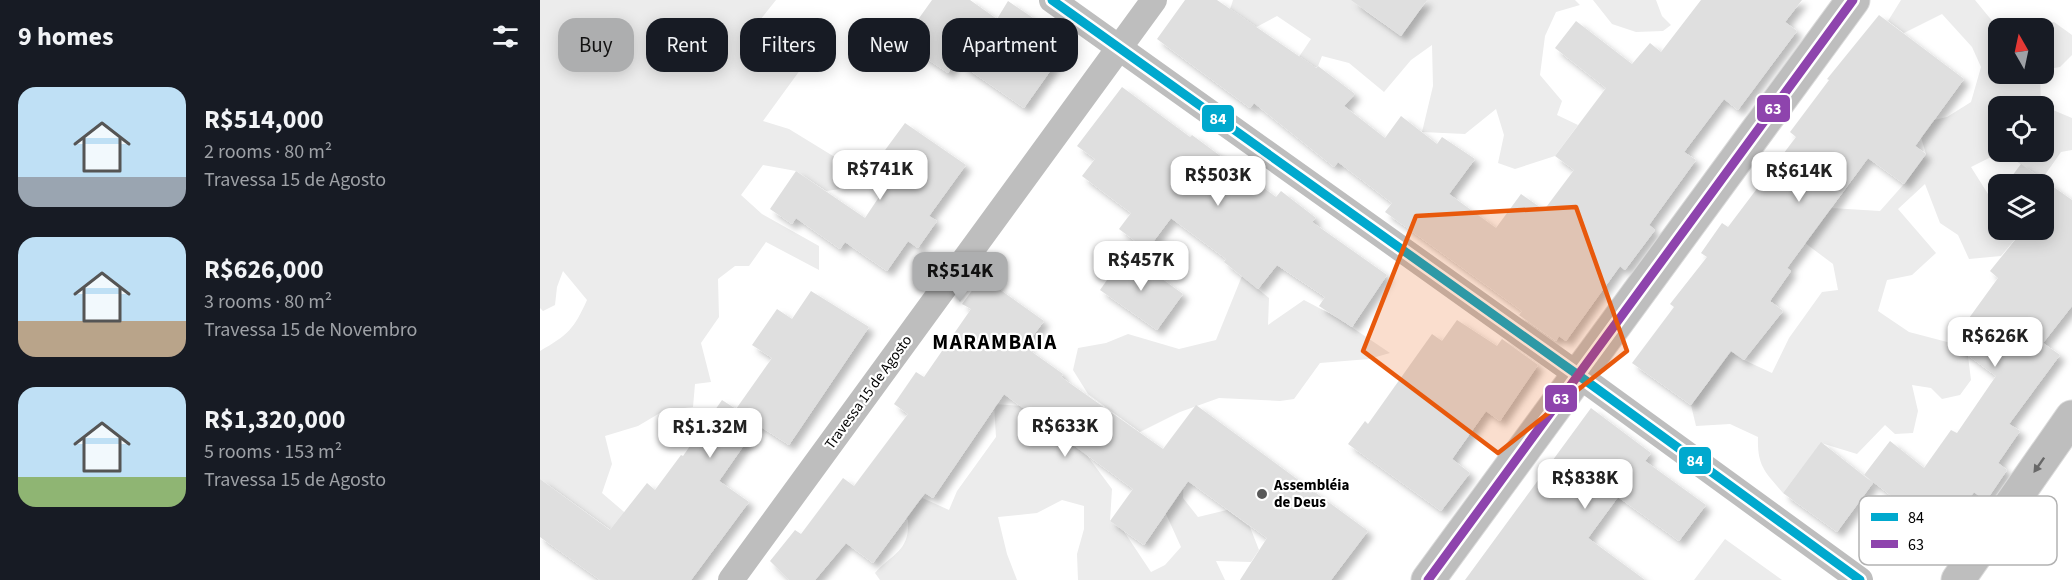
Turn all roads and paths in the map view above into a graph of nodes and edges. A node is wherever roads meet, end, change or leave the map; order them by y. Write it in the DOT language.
graph roads {
  1 [pos="1052,0"];
  2 [pos="1154,0"];
  3 [pos="1853,0"];
  4 [pos="1119,48"];
  5 [pos="1578,375"];
  6 [pos="2072,417"];
  7 [pos="2017,496"];
  8 [pos="1969,565"];
  9 [pos="731,580"];
  10 [pos="1428,580"];
  11 [pos="1860,580"];
  12 [pos="1959,580"];
  1 -- 4 [label="street"];
  2 -- 4 [label="street, Travessa 15 de Agosto"];
  3 -- 5 [label="main road"];
  4 -- 5 [label="street"];
  4 -- 9 [label="street, Travessa 15 de Agosto"];
  5 -- 10 [label="main road"];
  5 -- 11 [label="street"];
  6 -- 7 [label="main road, one-way"];
  8 -- 12 [label="main road, one-way"];
}
